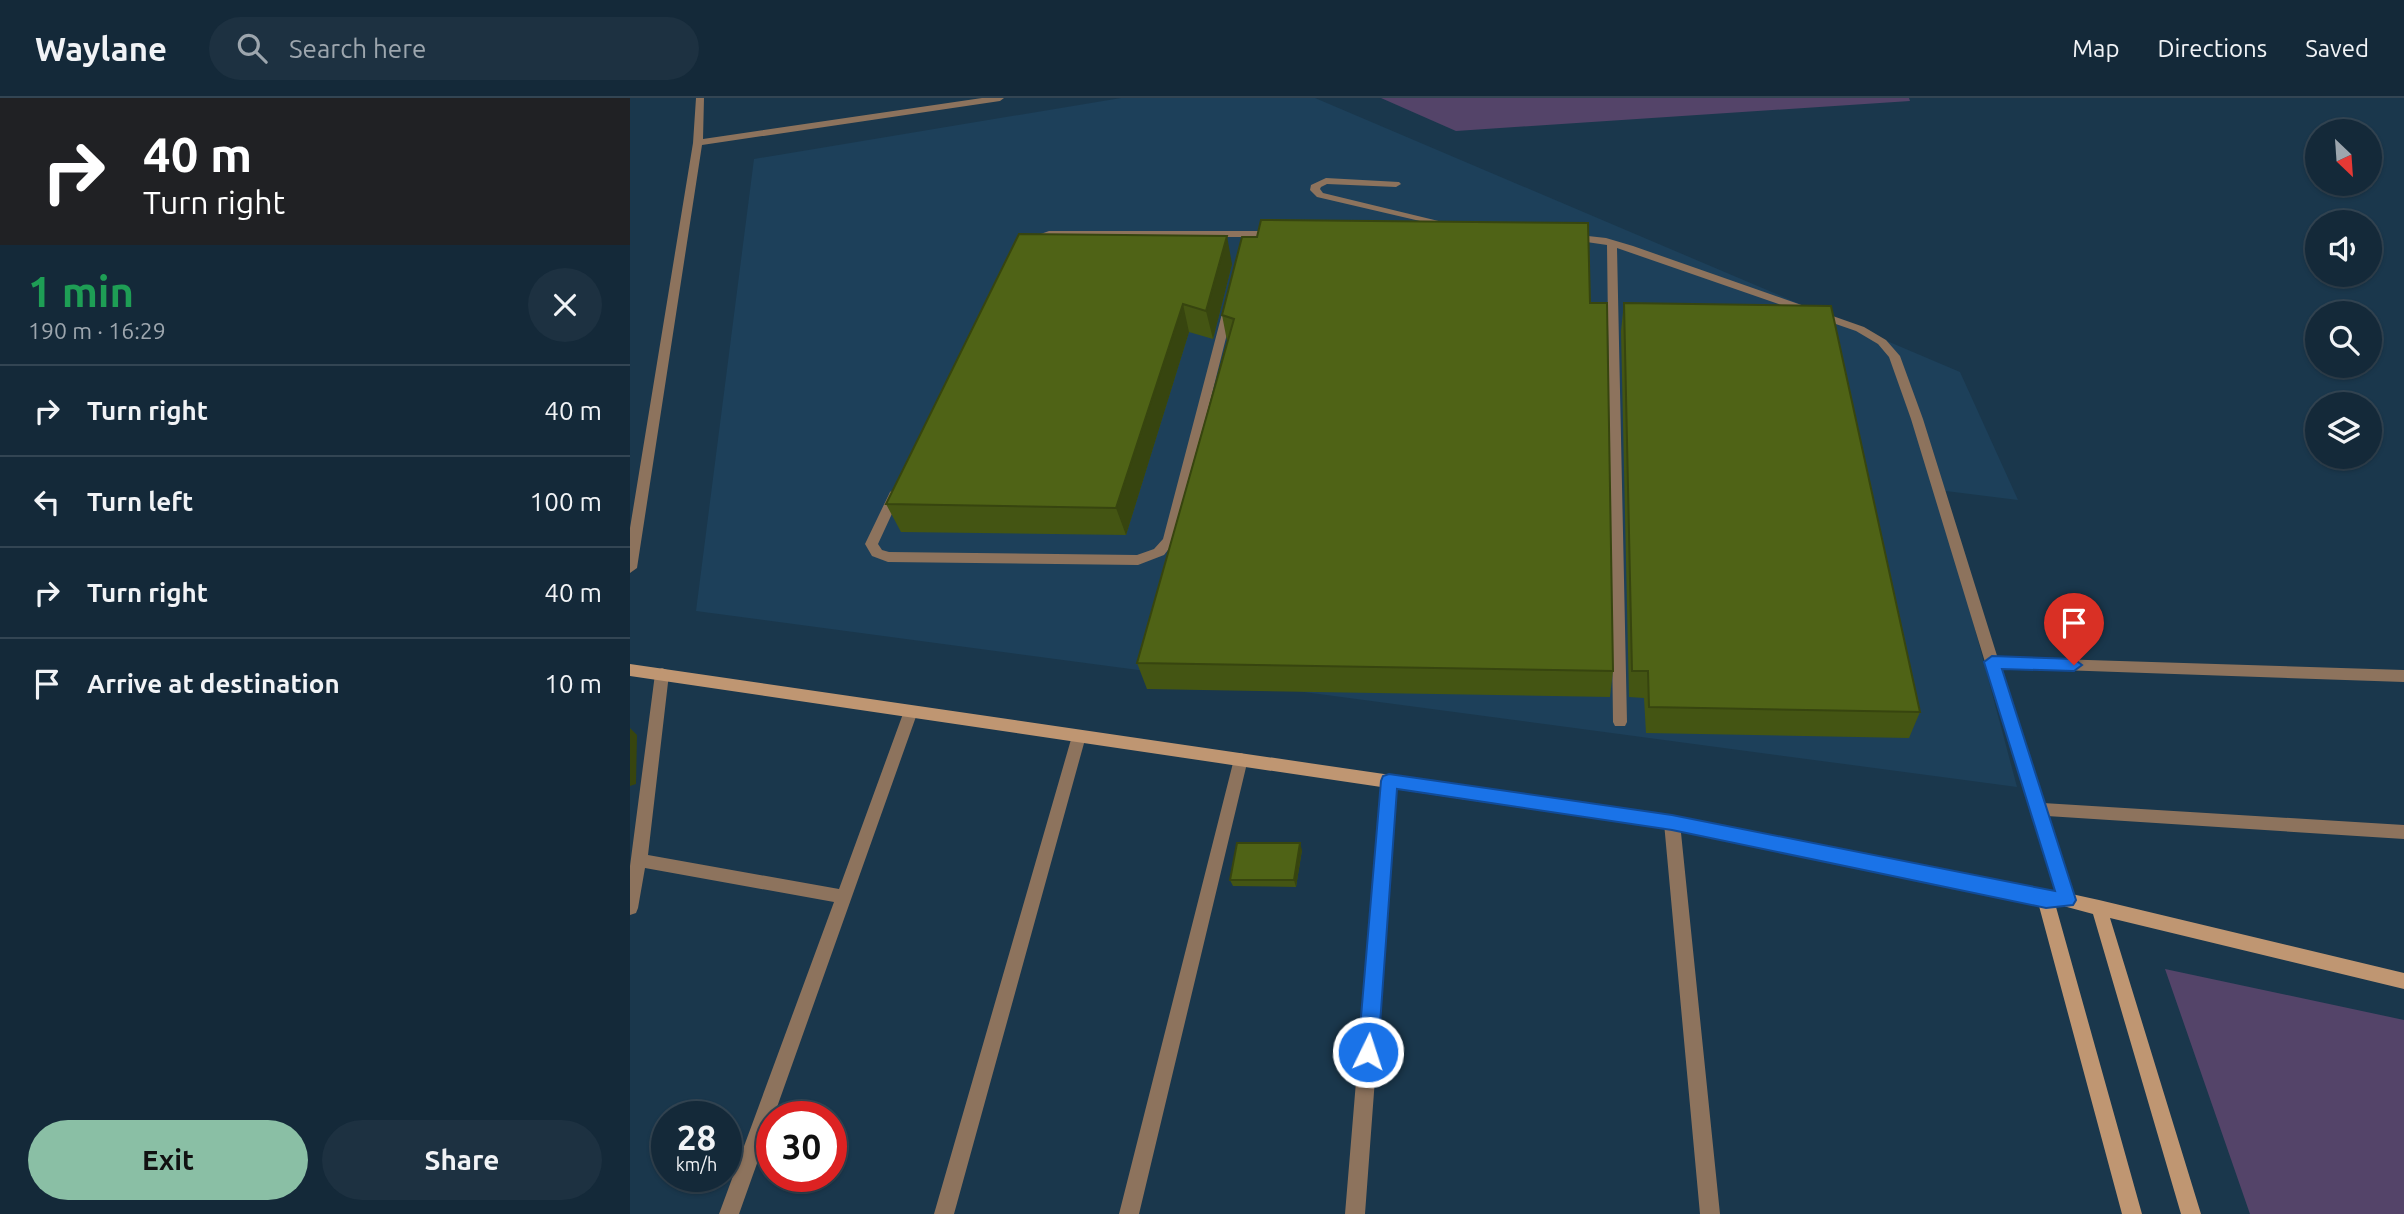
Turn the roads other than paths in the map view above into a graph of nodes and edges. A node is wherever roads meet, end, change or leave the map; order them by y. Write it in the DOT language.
graph roads {
  1 [pos="701,98"];
  2 [pos="1000,98"];
  3 [pos="698,143"];
  4 [pos="1396,184"];
  5 [pos="1248,234"];
  6 [pos="1288,234"];
  7 [pos="1435,234"];
  8 [pos="1552,236"];
  9 [pos="1024,243"];
  10 [pos="1612,244"];
  11 [pos="1244,248"];
  12 [pos="1230,301"];
  13 [pos="903,477"];
  14 [pos="630,568"];
  15 [pos="1992,662"];
  16 [pos="630,670"];
  17 [pos="662,674"];
  18 [pos="2404,676"];
  19 [pos="911,711"];
  20 [pos="1620,722"];
  21 [pos="1079,736"];
  22 [pos="1241,759"];
  23 [pos="1389,781"];
  24 [pos="2037,809"];
  25 [pos="1672,823"];
  26 [pos="2404,832"];
  27 [pos="639,860"];
  28 [pos="844,897"];
  29 [pos="2046,900"];
  30 [pos="2067,900"];
  31 [pos="2099,907"];
  32 [pos="630,908"];
  33 [pos="2404,981"];
  34 [pos="729,1214"];
  35 [pos="944,1214"];
  36 [pos="1129,1214"];
  37 [pos="1355,1214"];
  38 [pos="1710,1214"];
  39 [pos="2132,1214"];
  40 [pos="2191,1214"];
  1 -- 3 [label="street"];
  2 -- 3 [label="street"];
  3 -- 14 [label="street"];
  4 -- 7 [label="street"];
  5 -- 6 [label="street"];
  5 -- 9 [label="street"];
  5 -- 11 [label="street"];
  8 -- 10 [label="street"];
  10 -- 15 [label="street"];
  10 -- 20 [label="street"];
  12 -- 13 [label="street"];
  15 -- 18 [label="street"];
  15 -- 24 [label="street"];
  16 -- 17 [label="street"];
  17 -- 19 [label="street"];
  17 -- 27 [label="street"];
  19 -- 21 [label="street"];
  19 -- 28 [label="street"];
  21 -- 22 [label="street"];
  21 -- 35 [label="street"];
  22 -- 23 [label="street"];
  22 -- 36 [label="street"];
  23 -- 25 [label="street"];
  23 -- 37 [label="street"];
  24 -- 26 [label="street"];
  24 -- 30 [label="street"];
  25 -- 29 [label="street"];
  25 -- 38 [label="street"];
  27 -- 28 [label="street"];
  27 -- 32 [label="street"];
  28 -- 34 [label="street"];
  29 -- 30 [label="street"];
  29 -- 39 [label="street"];
  30 -- 31 [label="street"];
  31 -- 33 [label="street"];
  31 -- 40 [label="street"];
}
